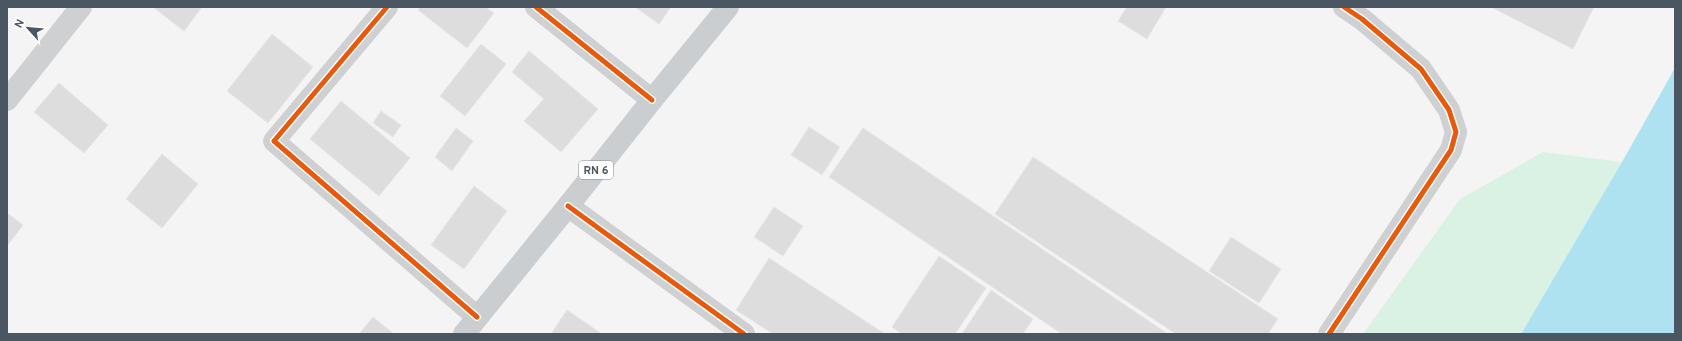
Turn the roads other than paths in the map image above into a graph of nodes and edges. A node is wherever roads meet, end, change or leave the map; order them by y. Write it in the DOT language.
graph roads {
  1 [pos="81,7"];
  2 [pos="387,7"];
  3 [pos="536,7"];
  4 [pos="728,7"];
  5 [pos="1344,7"];
  6 [pos="7,100"];
  7 [pos="652,100"];
  8 [pos="568,206"];
  9 [pos="477,317"];
  10 [pos="464,334"];
  11 [pos="744,334"];
  12 [pos="1329,334"];
  1 -- 6 [label="street"];
  2 -- 9 [label="street"];
  3 -- 7 [label="street"];
  4 -- 7 [label="main road, RN 6"];
  5 -- 12 [label="street"];
  7 -- 8 [label="main road, RN 6"];
  8 -- 9 [label="main road, RN 6"];
  8 -- 11 [label="street"];
  9 -- 10 [label="main road, RN 6"];
}
